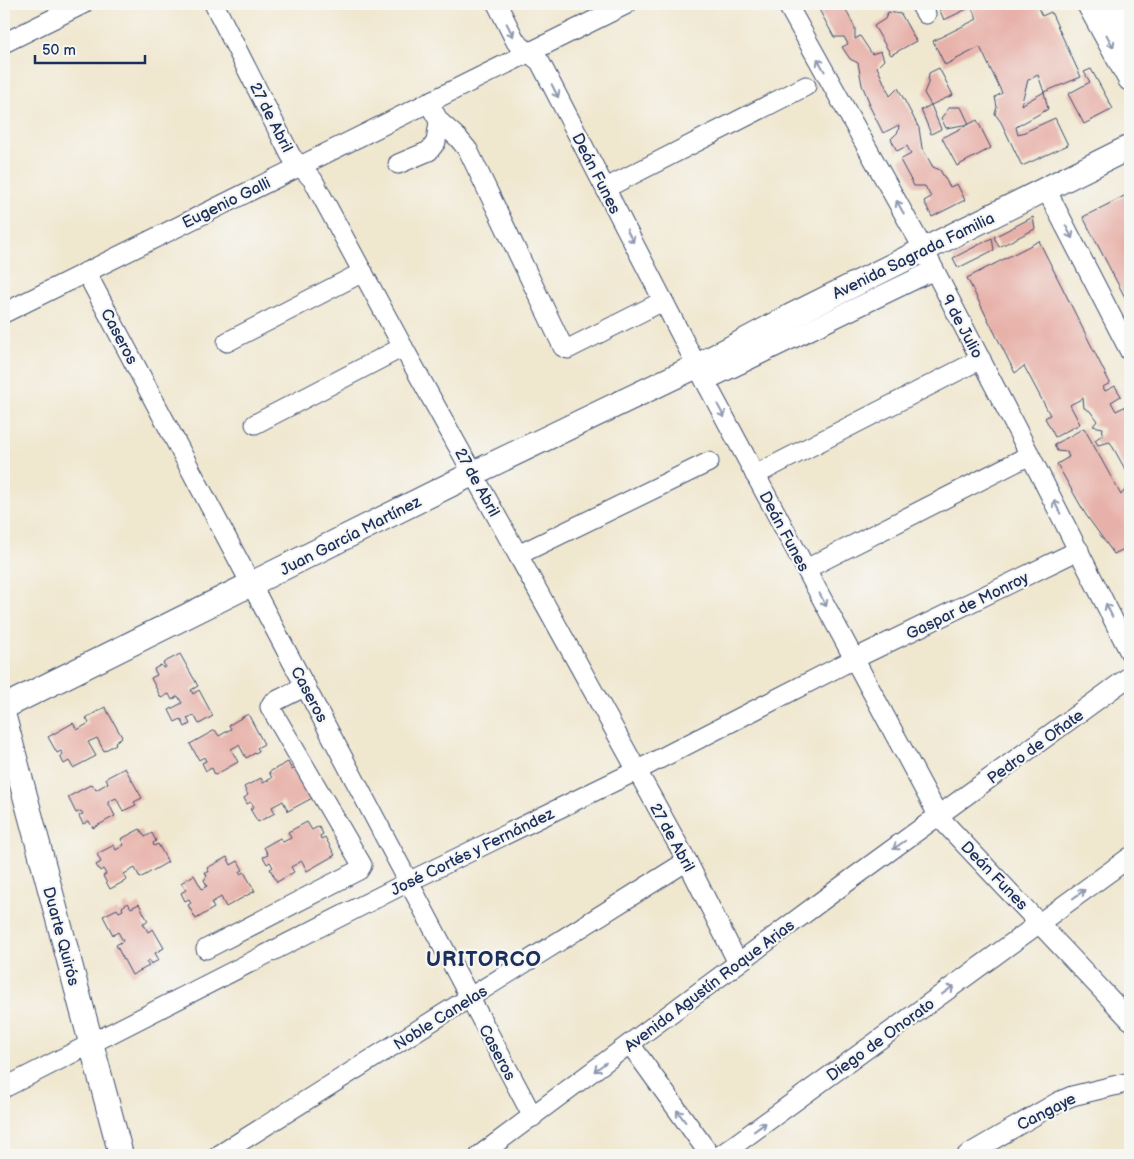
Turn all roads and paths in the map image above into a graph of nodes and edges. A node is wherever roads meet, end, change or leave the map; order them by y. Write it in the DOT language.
graph roads {
  1 [pos="83,4"];
  2 [pos="214,4"];
  3 [pos="497,4"];
  4 [pos="626,4"];
  5 [pos="787,4"];
  6 [pos="1089,4"];
  7 [pos="1113,4"];
  8 [pos="1130,36"];
  9 [pos="4,43"];
  10 [pos="528,52"];
  11 [pos="1130,79"];
  12 [pos="806,86"];
  13 [pos="428,102"];
  14 [pos="439,121"];
  15 [pos="1130,147"];
  16 [pos="398,164"];
  17 [pos="300,166"];
  18 [pos="606,188"];
  19 [pos="1046,189"];
  20 [pos="929,260"];
  21 [pos="86,272"];
  22 [pos="363,272"];
  23 [pos="663,301"];
  24 [pos="4,313"];
  25 [pos="227,342"];
  26 [pos="403,347"];
  27 [pos="1130,352"];
  28 [pos="981,360"];
  29 [pos="701,374"];
  30 [pos="255,424"];
  31 [pos="1030,454"];
  32 [pos="709,462"];
  33 [pos="474,473"];
  34 [pos="755,475"];
  35 [pos="1079,550"];
  36 [pos="518,555"];
  37 [pos="806,569"];
  38 [pos="252,584"];
  39 [pos="1130,653"];
  40 [pos="854,659"];
  41 [pos="1130,676"];
  42 [pos="306,686"];
  43 [pos="4,707"];
  44 [pos="4,717"];
  45 [pos="636,771"];
  46 [pos="939,817"];
  47 [pos="1130,857"];
  48 [pos="687,861"];
  49 [pos="408,882"];
  50 [pos="1040,923"];
  51 [pos="206,948"];
  52 [pos="738,963"];
  53 [pos="470,999"];
  54 [pos="1130,1020"];
  55 [pos="630,1044"];
  56 [pos="91,1045"];
  57 [pos="1130,1082"];
  58 [pos="4,1088"];
  59 [pos="533,1117"];
  60 [pos="121,1155"];
  61 [pos="219,1155"];
  62 [pos="480,1155"];
  63 [pos="710,1155"];
  64 [pos="721,1155"];
  65 [pos="968,1155"];
  1 -- 9 [label="street"];
  2 -- 17 [label="street, 27 de Abril"];
  3 -- 10 [label="street, Deán Funes, one-way"];
  4 -- 10 [label="street, Eugenio Galli"];
  20 -- 5 [label="street, 9 de Julio, one-way"];
  6 -- 11 [label="main road, one-way"];
  7 -- 8 [label="main road"];
  10 -- 13 [label="street, Eugenio Galli"];
  10 -- 18 [label="street, Deán Funes, one-way"];
  12 -- 18 [label="street"];
  13 -- 14 [label="street"];
  13 -- 17 [label="street, Eugenio Galli"];
  14 -- 16 [label="street"];
  14 -- 23 [label="street"];
  15 -- 19 [label="main road, Avenida Sagrada Familia"];
  17 -- 21 [label="street, Eugenio Galli"];
  17 -- 22 [label="street, 27 de Abril"];
  18 -- 23 [label="street, Deán Funes, one-way"];
  19 -- 20 [label="main road, Avenida Sagrada Familia"];
  19 -- 27 [label="street, one-way"];
  20 -- 28 [label="street, 9 de Julio"];
  20 -- 29 [label="main road, Avenida Sagrada Familia"];
  21 -- 24 [label="street, Eugenio Galli"];
  21 -- 38 [label="street, Caseros"];
  22 -- 25 [label="street"];
  22 -- 26 [label="street, 27 de Abril"];
  23 -- 29 [label="street, Deán Funes"];
  26 -- 30 [label="street"];
  26 -- 33 [label="street, 27 de Abril"];
  28 -- 31 [label="street, 9 de Julio"];
  28 -- 34 [label="street"];
  29 -- 33 [label="main road, Juan García Martínez"];
  29 -- 34 [label="street, Deán Funes, one-way"];
  35 -- 31 [label="street, 9 de Julio, one-way"];
  31 -- 37 [label="street"];
  32 -- 36 [label="street"];
  33 -- 36 [label="street, 27 de Abril"];
  33 -- 38 [label="main road, Juan García Martínez"];
  34 -- 37 [label="street, Deán Funes"];
  39 -- 35 [label="street, 9 de Julio, one-way"];
  35 -- 40 [label="street, Gaspar de Monroy"];
  36 -- 45 [label="street, 27 de Abril"];
  37 -- 40 [label="street, Deán Funes, one-way"];
  38 -- 42 [label="street, Caseros"];
  38 -- 43 [label="main road, Juan García Martínez"];
  40 -- 45 [label="street, José Cortés y Fernández"];
  40 -- 46 [label="street, Deán Funes"];
  41 -- 46 [label="street, Pedro de Oñate"];
  42 -- 49 [label="street, Caseros"];
  42 -- 51 [label="street"];
  44 -- 56 [label="main road, Duarte Quirós"];
  45 -- 48 [label="street, 27 de Abril"];
  45 -- 49 [label="street, José Cortés y Fernández"];
  46 -- 50 [label="street, Deán Funes"];
  46 -- 52 [label="street, Avenida Agustín Roque Arias, one-way"];
  50 -- 47 [label="street, Diego de Onorato, one-way"];
  48 -- 52 [label="street, 27 de Abril"];
  48 -- 53 [label="street, Noble Canelas"];
  49 -- 53 [label="street, Caseros"];
  49 -- 56 [label="street, José Cortés y Fernández"];
  50 -- 54 [label="street, Deán Funes"];
  64 -- 50 [label="street, Diego de Onorato, one-way"];
  52 -- 55 [label="street, Avenida Agustín Roque Arias"];
  53 -- 59 [label="street, Caseros"];
  53 -- 61 [label="street, Noble Canelas"];
  55 -- 59 [label="street, Avenida Agustín Roque Arias, one-way"];
  63 -- 55 [label="street, one-way"];
  56 -- 58 [label="street, José Cortés y Fernández"];
  56 -- 60 [label="main road, Duarte Quirós"];
  57 -- 65 [label="street, Cangaye"];
  59 -- 62 [label="street, Avenida Agustín Roque Arias"];
}
